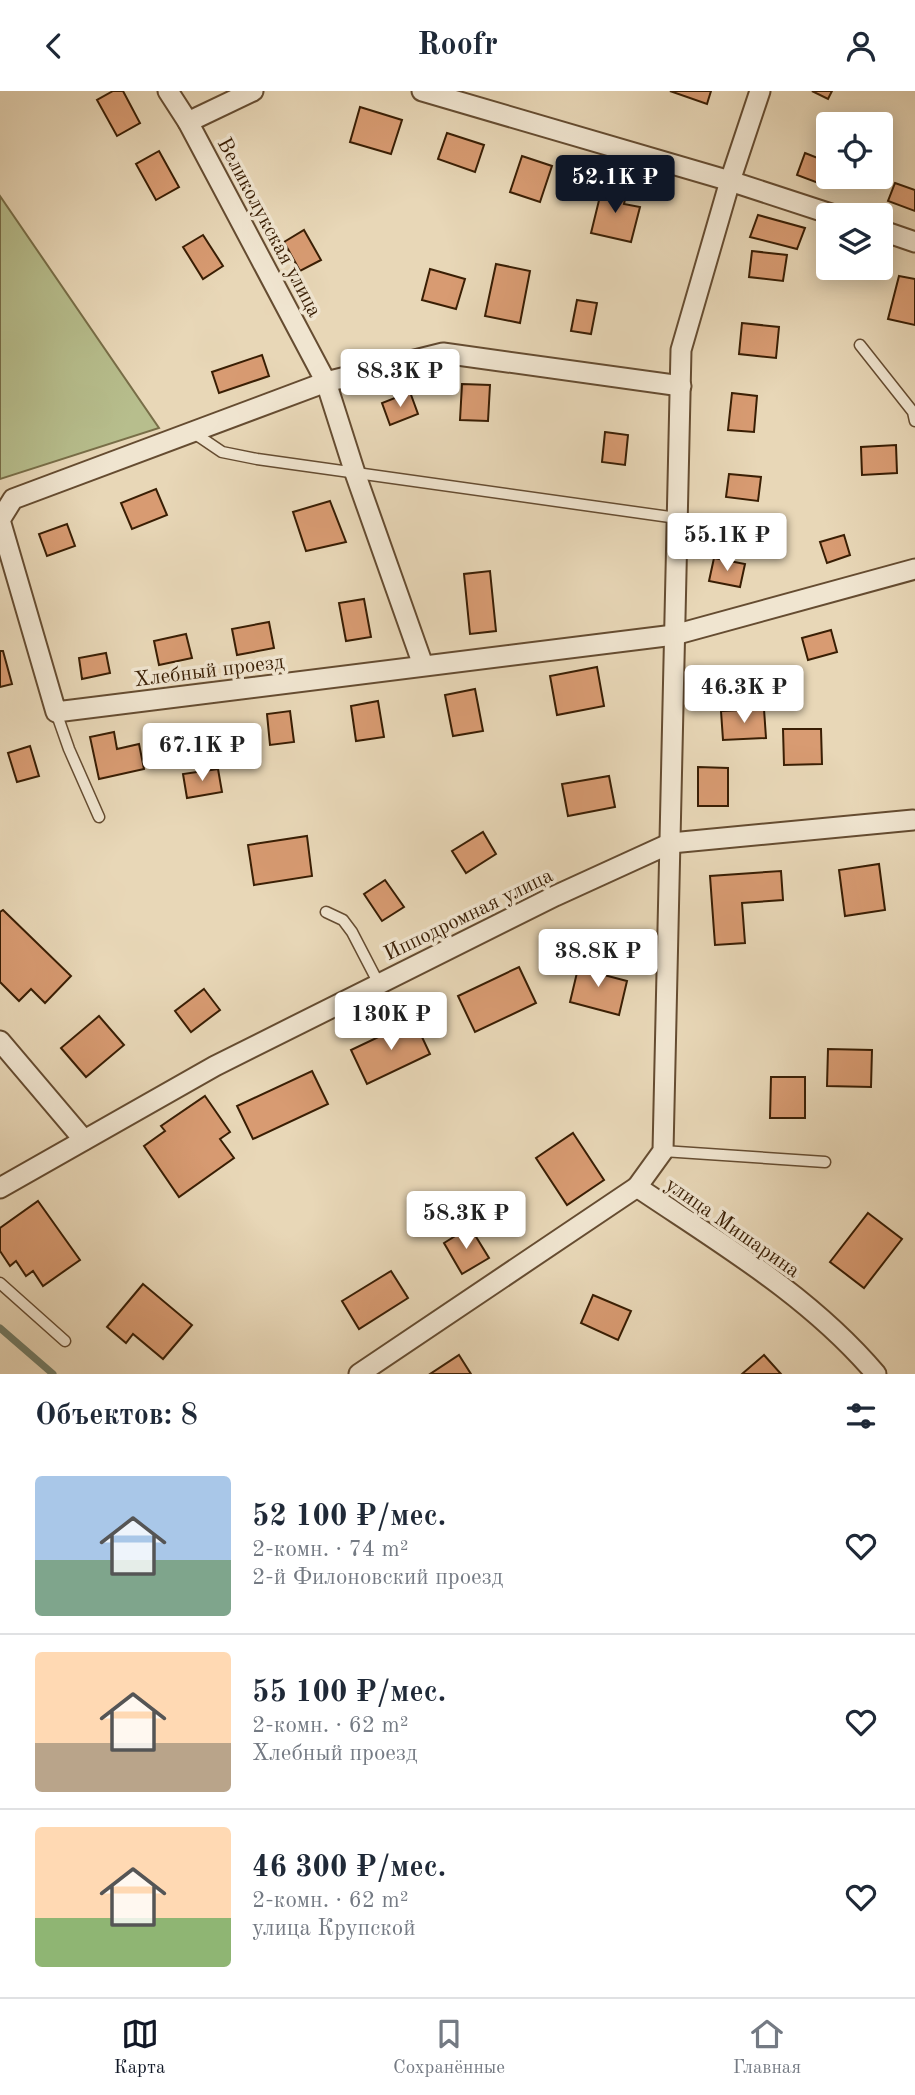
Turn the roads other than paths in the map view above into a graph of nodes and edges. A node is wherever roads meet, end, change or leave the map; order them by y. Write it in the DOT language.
graph roads {
  1 [pos="169,91"];
  2 [pos="253,91"];
  3 [pos="422,91"];
  4 [pos="760,91"];
  5 [pos="188,122"];
  6 [pos="730,181"];
  7 [pos="816,209"];
  8 [pos="893,234"];
  9 [pos="915,241"];
  10 [pos="860,345"];
  11 [pos="326,382"];
  12 [pos="681,386"];
  13 [pos="915,421"];
  14 [pos="191,431"];
  15 [pos="355,473"];
  16 [pos="677,517"];
  17 [pos="915,569"];
  18 [pos="674,635"];
  19 [pos="423,665"];
  20 [pos="56,712"];
  21 [pos="100,817"];
  22 [pos="913,820"];
  23 [pos="671,843"];
  24 [pos="326,912"];
  25 [pos="379,984"];
  26 [pos="0,1041"];
  27 [pos="84,1140"];
  28 [pos="663,1151"];
  29 [pos="825,1162"];
  30 [pos="637,1187"];
  31 [pos="0,1188"];
  32 [pos="0,1283"];
  33 [pos="65,1341"];
  34 [pos="869,1371"];
  35 [pos="359,1374"];
  1 -- 5 [label="street, Великолукская улица"];
  2 -- 5 [label="street"];
  3 -- 6 [label="street"];
  4 -- 6 [label="street, улица Мишарина"];
  5 -- 11 [label="street, Великолукская улица"];
  6 -- 7 [label="street"];
  6 -- 12 [label="street, улица Мишарина"];
  8 -- 9 [label="street"];
  10 -- 13 [label="lane"];
  11 -- 12 [label="street"];
  11 -- 14 [label="street"];
  11 -- 15 [label="street, Великолукская улица"];
  12 -- 16 [label="street, улица Мишарина"];
  14 -- 15 [label="lane"];
  14 -- 20 [label="street"];
  15 -- 16 [label="lane"];
  15 -- 19 [label="street, Великолукская улица"];
  16 -- 18 [label="street, улица Мишарина"];
  17 -- 18 [label="street, Хлебный проезд"];
  18 -- 19 [label="street, Хлебный проезд"];
  18 -- 23 [label="street, улица Мишарина"];
  19 -- 20 [label="street, Хлебный проезд"];
  20 -- 21 [label="lane"];
  22 -- 23 [label="street, Ипподромная улица"];
  23 -- 25 [label="street, Ипподромная улица"];
  23 -- 28 [label="street, улица Мишарина"];
  24 -- 25 [label="lane"];
  25 -- 27 [label="street, Ипподромная улица"];
  26 -- 27 [label="street"];
  27 -- 31 [label="street, Ипподромная улица"];
  28 -- 29 [label="lane"];
  28 -- 30 [label="street, улица Мишарина"];
  30 -- 34 [label="street, улица Мишарина"];
  30 -- 35 [label="street"];
  32 -- 33 [label="lane"];
}
